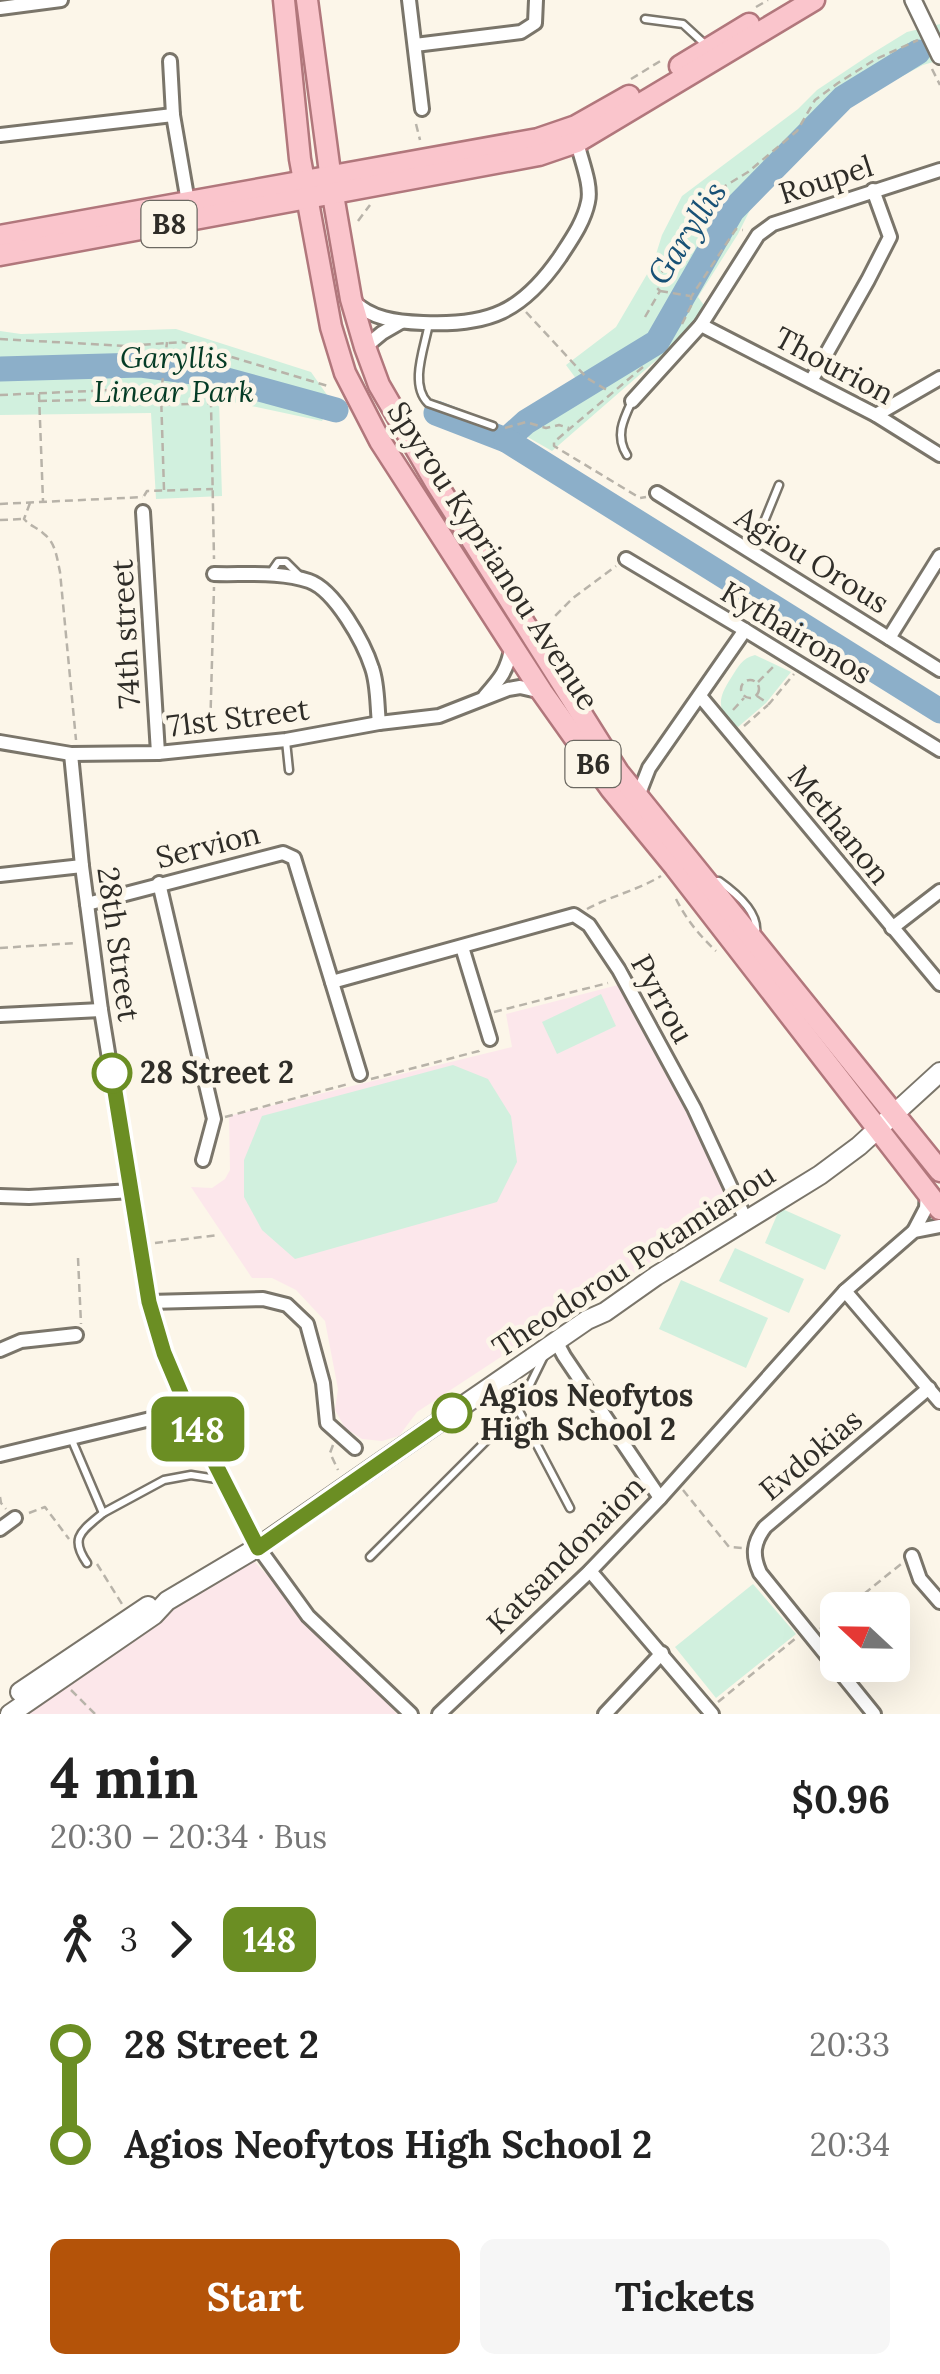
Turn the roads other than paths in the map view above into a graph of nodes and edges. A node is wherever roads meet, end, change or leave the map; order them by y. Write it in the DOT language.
graph roads {
  1 [pos="61,0"];
  2 [pos="284,0"];
  3 [pos="308,0"];
  4 [pos="409,0"];
  5 [pos="536,0"];
  6 [pos="789,0"];
  7 [pos="814,0"];
  8 [pos="913,0"];
  9 [pos="0,8"];
  10 [pos="645,19"];
  11 [pos="415,45"];
  12 [pos="709,48"];
  13 [pos="940,56"];
  14 [pos="170,61"];
  15 [pos="422,109"];
  16 [pos="173,114"];
  17 [pos="0,134"];
  18 [pos="576,142"];
  19 [pos="940,170"];
  20 [pos="332,186"];
  21 [pos="304,190"];
  22 [pos="873,190"];
  23 [pos="188,202"];
  24 [pos="0,236"];
  25 [pos="0,255"];
  26 [pos="351,299"];
  27 [pos="401,322"];
  28 [pos="429,323"];
  29 [pos="702,326"];
  30 [pos="365,348"];
  31 [pos="940,378"];
  32 [pos="811,382"];
  33 [pos="632,401"];
  34 [pos="876,415"];
  35 [pos="493,426"];
  36 [pos="940,455"];
  37 [pos="627,456"];
  38 [pos="779,485"];
  39 [pos="656,493"];
  40 [pos="144,512"];
  41 [pos="752,552"];
  42 [pos="940,556"];
  43 [pos="626,559"];
  44 [pos="214,574"];
  45 [pos="745,630"];
  46 [pos="890,638"];
  47 [pos="512,646"];
  48 [pos="940,670"];
  49 [pos="542,692"];
  50 [pos="700,696"];
  51 [pos="480,702"];
  52 [pos="379,723"];
  53 [pos="286,740"];
  54 [pos="0,742"];
  55 [pos="940,750"];
  56 [pos="158,753"];
  57 [pos="74,754"];
  58 [pos="649,768"];
  59 [pos="290,770"];
  60 [pos="618,772"];
  61 [pos="638,796"];
  62 [pos="82,866"];
  63 [pos="0,875"];
  64 [pos="159,883"];
  65 [pos="940,891"];
  66 [pos="87,904"];
  67 [pos="892,928"];
  68 [pos="462,947"];
  69 [pos="332,982"];
  70 [pos="940,984"];
  71 [pos="101,1010"];
  72 [pos="0,1015"];
  73 [pos="490,1039"];
  74 [pos="940,1072"];
  75 [pos="360,1074"];
  76 [pos="885,1122"];
  77 [pos="203,1160"];
  78 [pos="940,1171"];
  79 [pos="132,1191"];
  80 [pos="927,1192"];
  81 [pos="0,1196"];
  82 [pos="940,1209"];
  83 [pos="746,1220"];
  84 [pos="940,1226"];
  85 [pos="914,1231"];
  86 [pos="845,1291"];
  87 [pos="149,1302"];
  88 [pos="76,1335"];
  89 [pos="553,1342"];
  90 [pos="0,1350"];
  91 [pos="928,1388"];
  92 [pos="940,1402"];
  93 [pos="188,1410"];
  94 [pos="518,1410"];
  95 [pos="72,1438"];
  96 [pos="355,1448"];
  97 [pos="0,1456"];
  98 [pos="224,1481"];
  99 [pos="660,1498"];
  100 [pos="570,1508"];
  101 [pos="103,1513"];
  102 [pos="15,1518"];
  103 [pos="0,1529"];
  104 [pos="258,1548"];
  105 [pos="912,1556"];
  106 [pos="370,1558"];
  107 [pos="87,1563"];
  108 [pos="590,1571"];
  109 [pos="167,1601"];
  110 [pos="940,1602"];
  111 [pos="662,1653"];
  112 [pos="0,1708"];
  113 [pos="710,1712"];
  114 [pos="10,1714"];
  115 [pos="411,1714"];
  116 [pos="439,1714"];
  117 [pos="605,1714"];
  118 [pos="874,1714"];
  1 -- 9 [label="street"];
  2 -- 21 [label="main road, Spyrou Kyprianou Avenue / B6"];
  3 -- 20 [label="main road, Spyrou Kyprianou Avenue / B6"];
  4 -- 11 [label="street"];
  5 -- 11 [label="street"];
  6 -- 12 [label="main road, B8"];
  7 -- 18 [label="main road"];
  8 -- 13 [label="street"];
  10 -- 12 [label="lane"];
  11 -- 15 [label="street"];
  12 -- 20 [label="main road, B8"];
  14 -- 16 [label="street"];
  16 -- 17 [label="street"];
  16 -- 23 [label="street"];
  18 -- 20 [label="main road, B8"];
  18 -- 28 [label="street"];
  19 -- 22 [label="street, Roupel"];
  20 -- 21 [label="main road, B8"];
  20 -- 26 [label="main road, Spyrou Kyprianou Avenue / B6"];
  21 -- 23 [label="main road, B8"];
  21 -- 25 [label="main road, B8"];
  21 -- 47 [label="main road, Spyrou Kyprianou Avenue / B6"];
  22 -- 29 [label="street, Roupel"];
  22 -- 32 [label="street"];
  23 -- 24 [label="main road, B8"];
  26 -- 27 [label="street"];
  26 -- 30 [label="main road, Spyrou Kyprianou Avenue / B6"];
  27 -- 28 [label="street"];
  27 -- 30 [label="street"];
  28 -- 35 [label="lane"];
  29 -- 32 [label="street, Thourion"];
  29 -- 33 [label="street, Roupel"];
  30 -- 60 [label="main road, Spyrou Kyprianou Avenue / B6"];
  31 -- 34 [label="street"];
  32 -- 34 [label="street, Thourion"];
  33 -- 37 [label="lane"];
  34 -- 36 [label="street, Thourion"];
  38 -- 41 [label="lane"];
  39 -- 41 [label="street, Agiou Orous"];
  40 -- 56 [label="street, 74th street"];
  41 -- 46 [label="street, Agiou Orous"];
  42 -- 46 [label="street"];
  43 -- 45 [label="street, Kythaironos"];
  44 -- 52 [label="street"];
  45 -- 50 [label="street"];
  45 -- 55 [label="street, Kythaironos"];
  46 -- 48 [label="street, Agiou Orous"];
  47 -- 49 [label="main road, Spyrou Kyprianou Avenue / B6"];
  47 -- 51 [label="street"];
  49 -- 51 [label="street, 71st Street"];
  49 -- 76 [label="main road, Spyrou Kyprianou Avenue / B6"];
  50 -- 58 [label="street"];
  50 -- 67 [label="street, Methanon"];
  51 -- 52 [label="street, 71st Street"];
  52 -- 53 [label="street, 71st Street"];
  53 -- 56 [label="street, 71st Street"];
  53 -- 59 [label="lane"];
  54 -- 57 [label="street, 71st Street"];
  56 -- 57 [label="street, 71st Street"];
  57 -- 62 [label="street, 28th Street"];
  58 -- 60 [label="street"];
  58 -- 61 [label="street"];
  60 -- 61 [label="main road, Spyrou Kyprianou Avenue / B6"];
  61 -- 76 [label="main road, Spyrou Kyprianou Avenue / B6"];
  62 -- 63 [label="street"];
  62 -- 66 [label="street, 28th Street"];
  64 -- 66 [label="street, Servion"];
  64 -- 69 [label="street, Servion"];
  64 -- 77 [label="street"];
  65 -- 67 [label="street"];
  66 -- 71 [label="street, 28th Street"];
  67 -- 70 [label="street, Methanon"];
  68 -- 69 [label="street"];
  68 -- 73 [label="street"];
  68 -- 83 [label="street, Pyrrou"];
  69 -- 75 [label="street"];
  71 -- 72 [label="street"];
  71 -- 79 [label="street, 28th Street"];
  74 -- 76 [label="main road, Theodorou Potamianou"];
  76 -- 78 [label="main road, Spyrou Kyprianou Avenue / B6"];
  76 -- 80 [label="main road, Spyrou Kyprianou Avenue / B6"];
  76 -- 83 [label="main road, Theodorou Potamianou"];
  79 -- 81 [label="street"];
  79 -- 87 [label="street, 28th Street"];
  80 -- 82 [label="main road, Spyrou Kyprianou Avenue / B6"];
  80 -- 85 [label="street"];
  83 -- 89 [label="main road, Theodorou Potamianou"];
  84 -- 85 [label="street"];
  85 -- 86 [label="street, Katsandonaion"];
  86 -- 91 [label="street"];
  86 -- 99 [label="street, Katsandonaion"];
  87 -- 93 [label="street, 28th Street"];
  87 -- 96 [label="street"];
  88 -- 90 [label="street"];
  89 -- 94 [label="lane"];
  89 -- 99 [label="street"];
  89 -- 104 [label="main road, Theodorou Potamianou"];
  91 -- 92 [label="street"];
  91 -- 118 [label="street, Evdokias"];
  93 -- 95 [label="street"];
  93 -- 98 [label="street, 28th Street"];
  94 -- 100 [label="lane"];
  94 -- 106 [label="lane"];
  95 -- 97 [label="street"];
  95 -- 101 [label="lane"];
  98 -- 101 [label="lane"];
  98 -- 104 [label="street, 28th Street"];
  99 -- 108 [label="street, Katsandonaion"];
  101 -- 107 [label="lane"];
  102 -- 103 [label="street"];
  104 -- 109 [label="main road, Theodorou Potamianou"];
  104 -- 115 [label="street, 28th Street"];
  105 -- 110 [label="street"];
  108 -- 111 [label="street"];
  108 -- 116 [label="street, Katsandonaion"];
  109 -- 112 [label="main road, Theodorou Potamianou"];
  109 -- 114 [label="main road, Theodorou Potamianou"];
  111 -- 113 [label="street"];
  111 -- 117 [label="street"];
}
